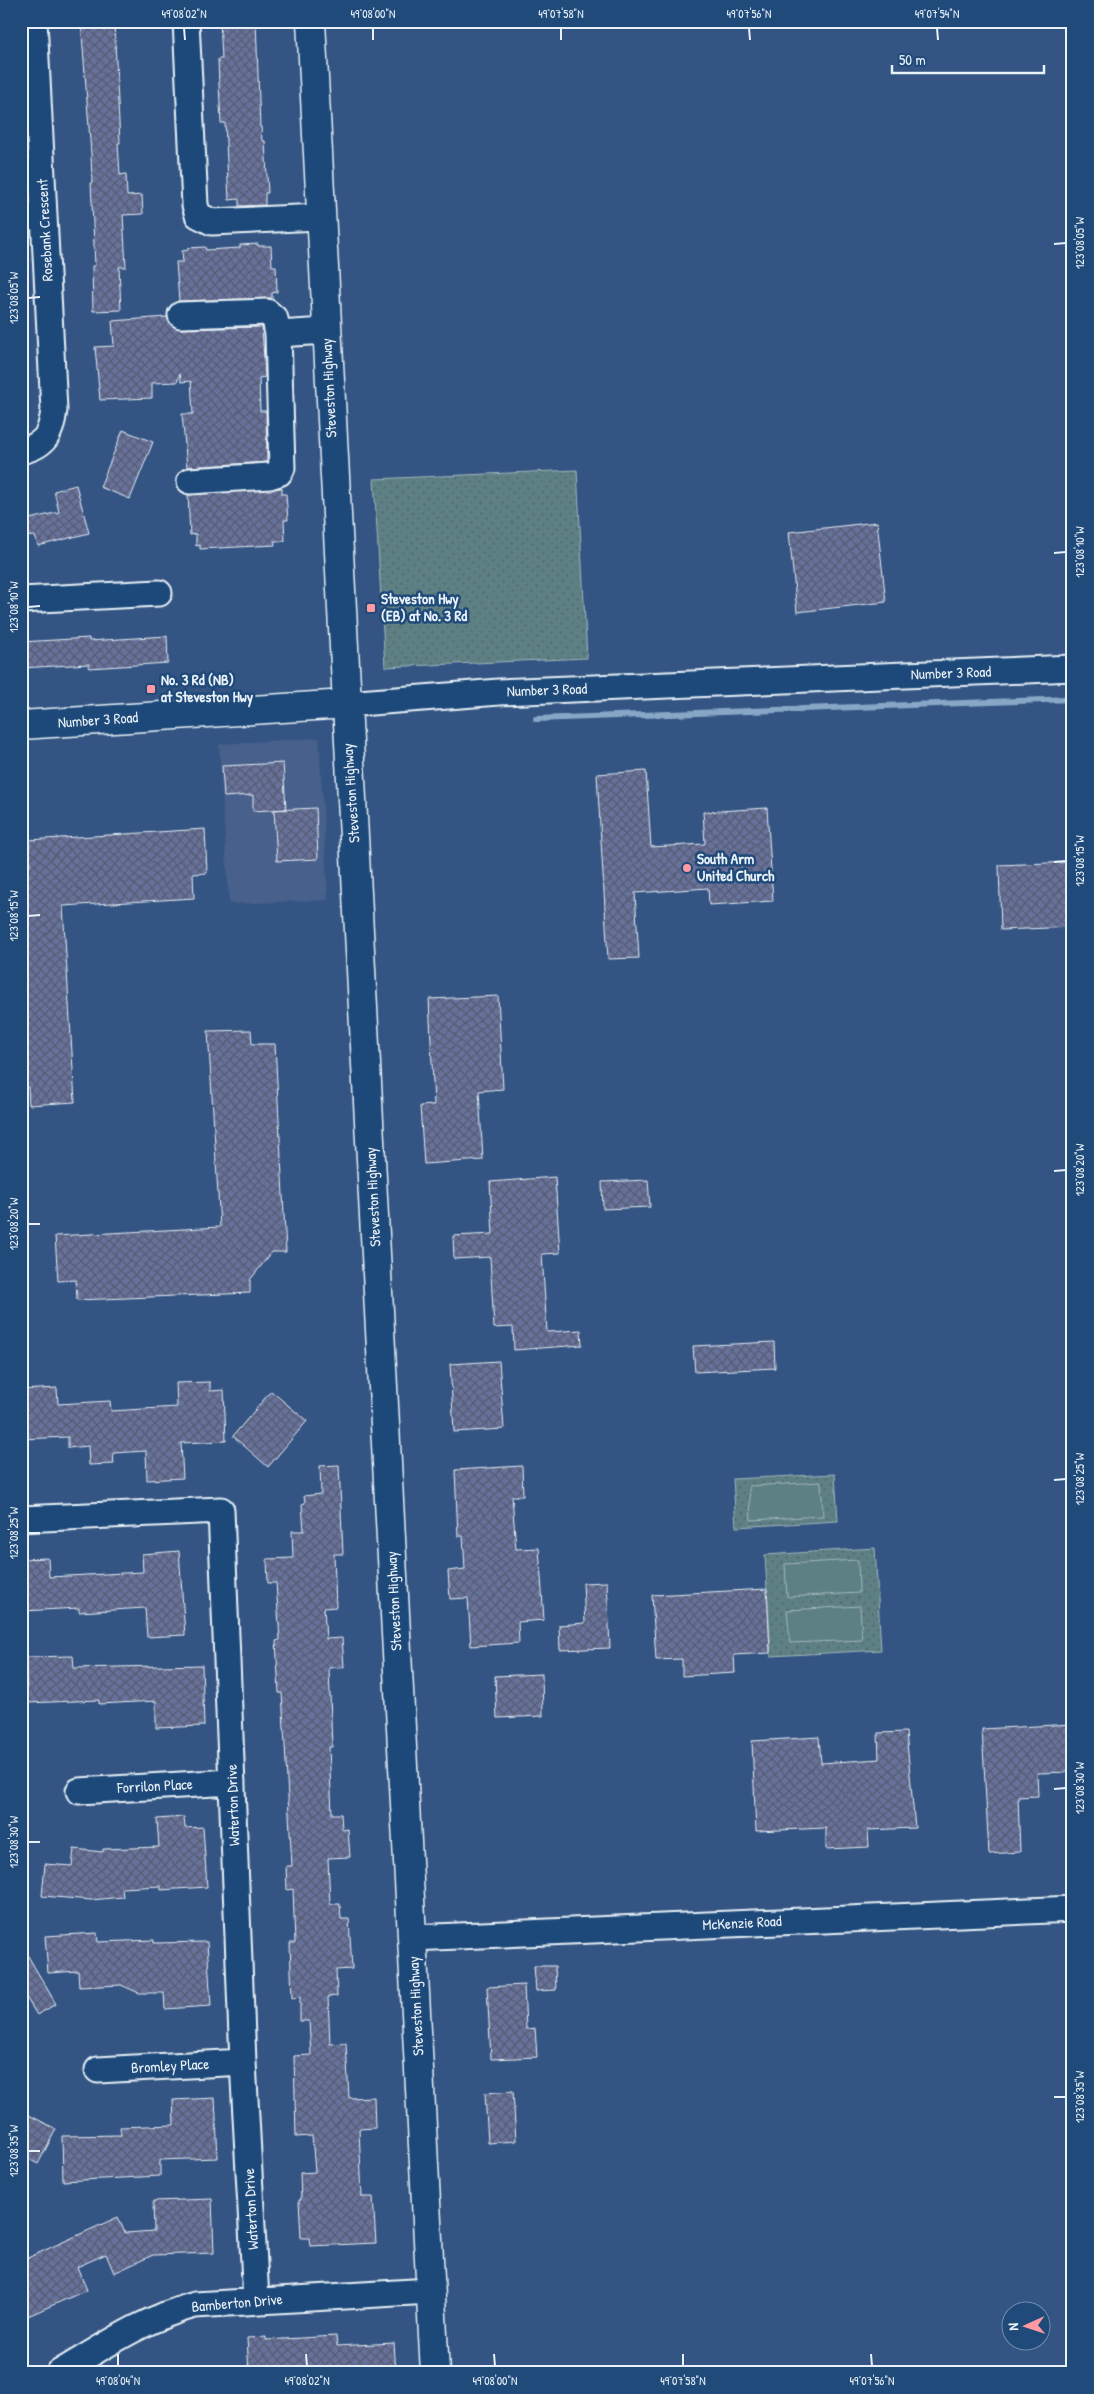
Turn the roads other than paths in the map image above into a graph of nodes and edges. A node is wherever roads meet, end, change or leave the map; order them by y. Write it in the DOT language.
graph roads {
  1 [pos="34,21"];
  2 [pos="186,21"];
  3 [pos="310,21"];
  4 [pos="32,172"];
  5 [pos="33,216"];
  6 [pos="320,217"];
  7 [pos="181,315"];
  8 [pos="326,331"];
  9 [pos="278,334"];
  10 [pos="21,451"];
  11 [pos="190,481"];
  12 [pos="158,593"];
  13 [pos="21,600"];
  14 [pos="1073,668"];
  15 [pos="346,704"];
  16 [pos="21,725"];
  17 [pos="21,1519"];
  18 [pos="232,1782"];
  19 [pos="79,1790"];
  20 [pos="1073,1908"];
  21 [pos="412,1938"];
  22 [pos="243,2062"];
  23 [pos="98,2070"];
  24 [pos="430,2291"];
  25 [pos="256,2300"];
  26 [pos="59,2373"];
  27 [pos="435,2373"];
  1 -- 4 [label="street, Rosebank Crescent"];
  2 -- 6 [label="street"];
  3 -- 6 [label="main road, Steveston Highway"];
  4 -- 5 [label="street, Rosebank Crescent"];
  5 -- 10 [label="street, Rosebank Crescent"];
  6 -- 8 [label="main road, Steveston Highway"];
  7 -- 9 [label="street"];
  8 -- 9 [label="street"];
  8 -- 15 [label="main road, Steveston Highway"];
  9 -- 11 [label="street"];
  12 -- 13 [label="street"];
  14 -- 15 [label="street, Number 3 Road"];
  15 -- 16 [label="main road, Number 3 Road"];
  15 -- 21 [label="main road, Steveston Highway"];
  17 -- 18 [label="street, Waterton Drive"];
  18 -- 19 [label="street, Forrilon Place"];
  18 -- 22 [label="street, Waterton Drive"];
  20 -- 21 [label="street, McKenzie Road"];
  21 -- 24 [label="main road, Steveston Highway"];
  22 -- 23 [label="street, Bromley Place"];
  22 -- 25 [label="street, Waterton Drive"];
  24 -- 25 [label="street, Bamberton Drive"];
  24 -- 27 [label="main road, Steveston Highway"];
  25 -- 26 [label="street, Bamberton Drive"];
}
